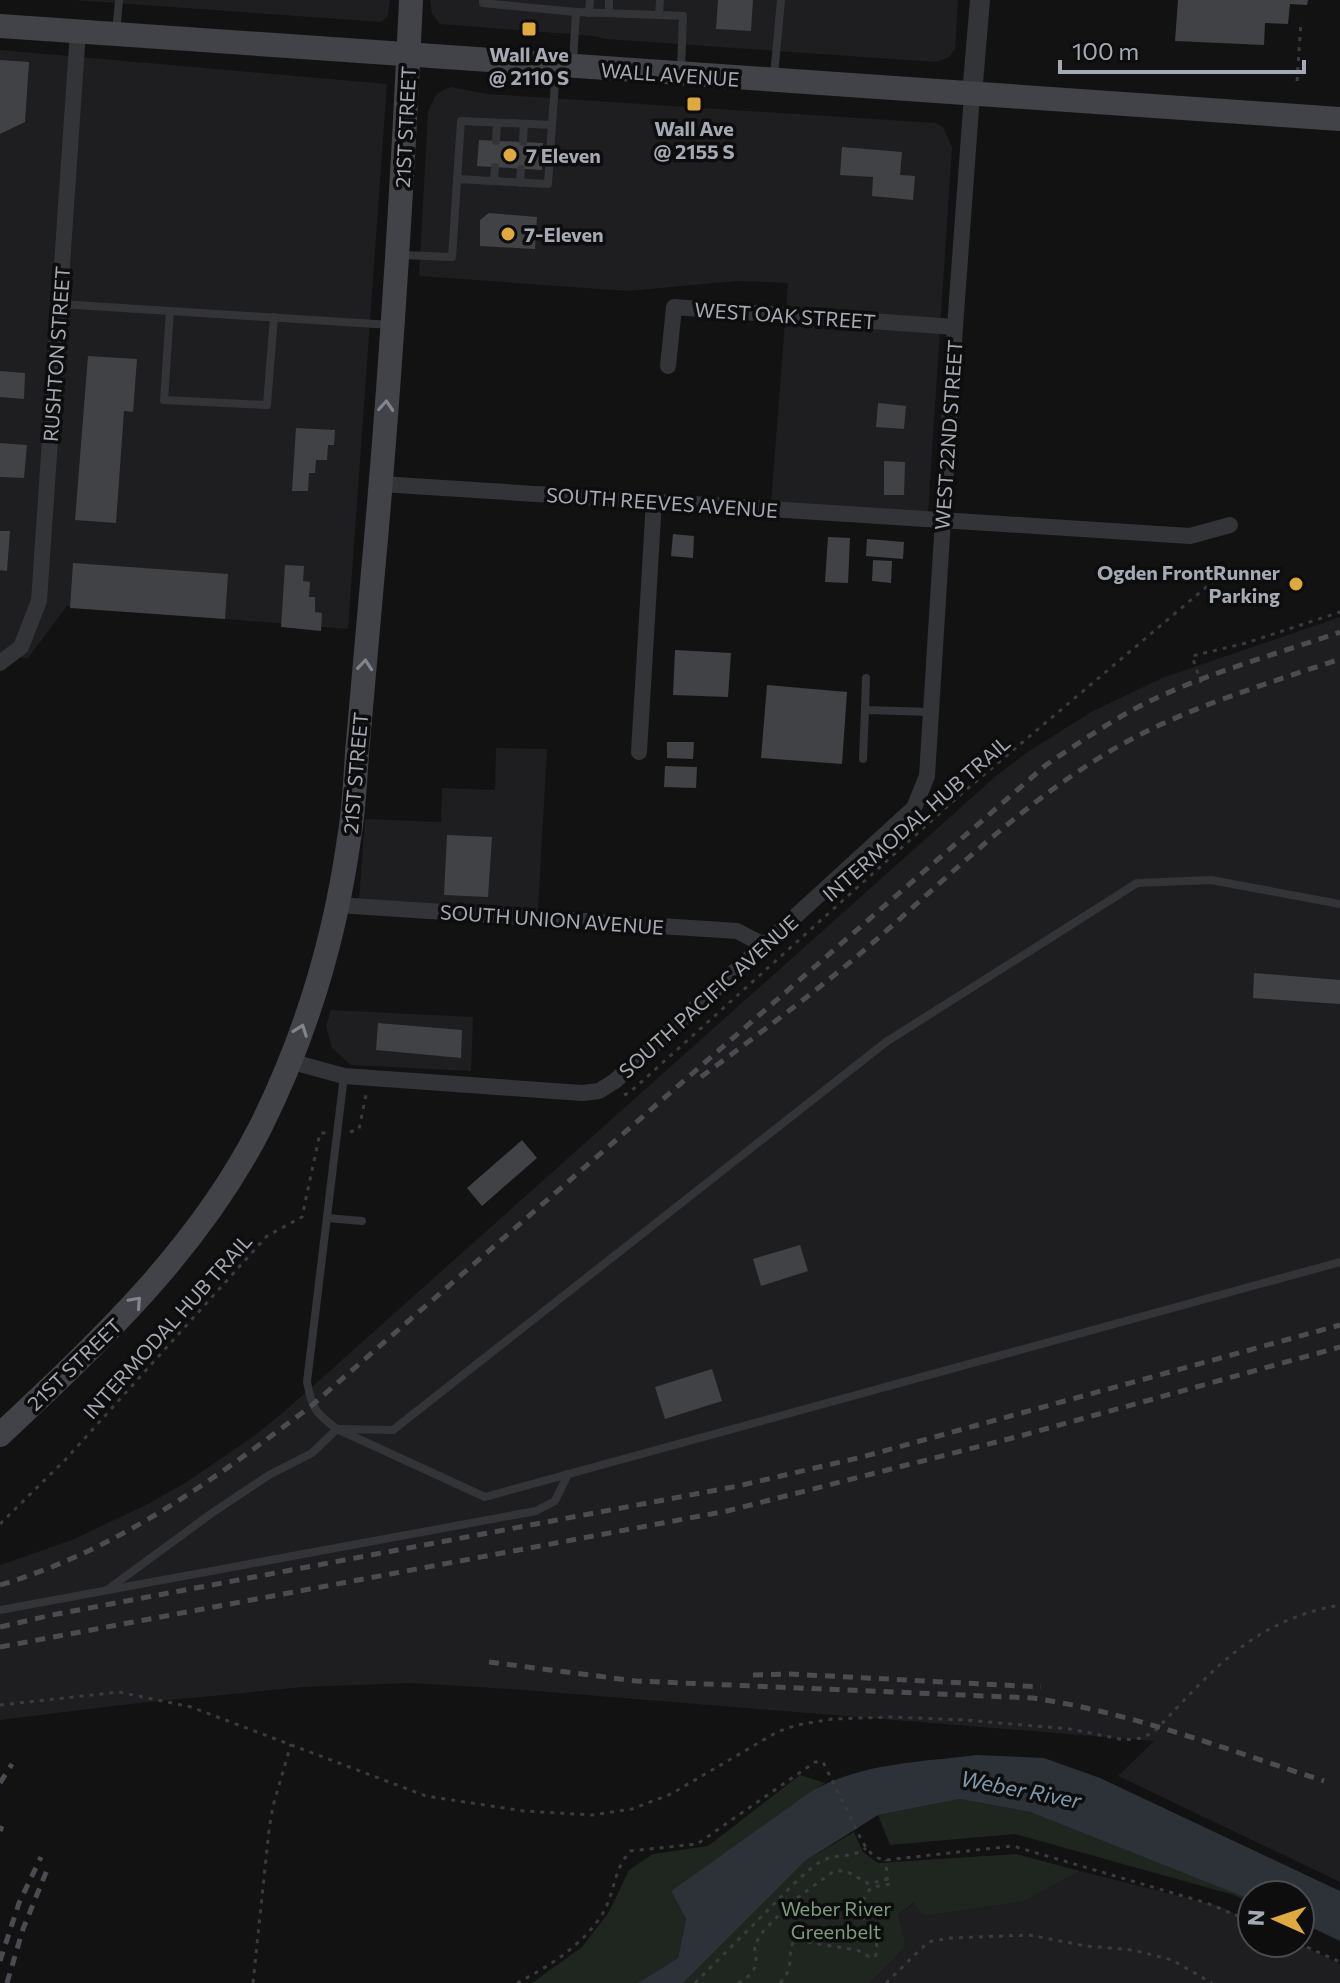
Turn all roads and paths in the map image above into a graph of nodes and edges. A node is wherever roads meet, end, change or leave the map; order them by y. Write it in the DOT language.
graph roads {
  1 [pos="119,0"];
  2 [pos="411,0"];
  3 [pos="483,0"];
  4 [pos="566,0"];
  5 [pos="590,0"];
  6 [pos="609,0"];
  7 [pos="660,0"];
  8 [pos="781,0"];
  9 [pos="980,0"];
  10 [pos="548,5"];
  11 [pos="565,11"];
  12 [pos="576,12"];
  13 [pos="589,13"];
  14 [pos="609,13"];
  15 [pos="659,15"];
  16 [pos="1301,21"];
  17 [pos="0,26"];
  18 [pos="78,31"];
  19 [pos="116,34"];
  20 [pos="409,54"];
  21 [pos="565,66"];
  22 [pos="681,74"];
  23 [pos="773,81"];
  24 [pos="1297,81"];
  25 [pos="972,95"];
  26 [pos="1340,119"];
  27 [pos="497,123"];
  28 [pos="524,124"];
  29 [pos="552,125"];
  30 [pos="496,141"];
  31 [pos="523,142"];
  32 [pos="495,167"];
  33 [pos="521,169"];
  34 [pos="457,179"];
  35 [pos="494,181"];
  36 [pos="520,183"];
  37 [pos="397,254"];
  38 [pos="60,304"];
  39 [pos="170,311"];
  40 [pos="274,317"];
  41 [pos="392,325"];
  42 [pos="955,327"];
  43 [pos="668,366"];
  44 [pos="381,484"];
  45 [pos="654,501"];
  46 [pos="943,522"];
  47 [pos="1230,525"];
  48 [pos="1230,567"];
  49 [pos="1340,612"];
  50 [pos="0,663"];
  51 [pos="866,678"];
  52 [pos="1201,683"];
  53 [pos="865,710"];
  54 [pos="931,712"];
  55 [pos="639,752"];
  56 [pos="863,759"];
  57 [pos="927,776"];
  58 [pos="1340,904"];
  59 [pos="337,905"];
  60 [pos="764,945"];
  61 [pos="289,1061"];
  62 [pos="344,1076"];
  63 [pos="372,1078"];
  64 [pos="617,1097"];
  65 [pos="320,1133"];
  66 [pos="345,1133"];
  67 [pos="327,1218"];
  68 [pos="362,1221"];
  69 [pos="1340,1262"];
  70 [pos="337,1429"];
  71 [pos="0,1435"];
  72 [pos="568,1474"];
  73 [pos="0,1524"];
  74 [pos="107,1590"];
  75 [pos="1340,1605"];
  76 [pos="0,1610"];
  77 [pos="0,1705"];
  78 [pos="291,1744"];
  79 [pos="866,1848"];
  80 [pos="886,1860"];
  81 [pos="887,1879"];
  82 [pos="1236,1915"];
  83 [pos="1316,1951"];
  84 [pos="1340,1962"];
  85 [pos="253,1983"];
  86 [pos="517,1983"];
  87 [pos="695,1983"];
  88 [pos="738,1983"];
  89 [pos="780,1983"];
  90 [pos="886,1983"];
  91 [pos="1212,1983"];
  1 -- 19 [label="lane"];
  2 -- 20 [label="main road, 21ST STREET"];
  3 -- 10 [label="lane"];
  4 -- 11 [label="lane"];
  5 -- 13 [label="lane"];
  6 -- 14 [label="lane"];
  7 -- 15 [label="lane"];
  8 -- 23 [label="lane"];
  9 -- 25 [label="street"];
  10 -- 11 [label="lane"];
  11 -- 12 [label="lane"];
  12 -- 13 [label="lane"];
  12 -- 21 [label="lane"];
  13 -- 14 [label="lane"];
  14 -- 15 [label="lane"];
  15 -- 22 [label="lane"];
  16 -- 24 [label="path"];
  17 -- 18 [label="main road, WALL AVENUE"];
  18 -- 19 [label="main road, WALL AVENUE"];
  18 -- 38 [label="street, RUSHTON STREET"];
  19 -- 20 [label="main road, WALL AVENUE"];
  20 -- 21 [label="main road, WALL AVENUE"];
  20 -- 37 [label="main road, 21ST STREET"];
  21 -- 22 [label="main road, WALL AVENUE"];
  21 -- 29 [label="lane"];
  22 -- 23 [label="main road, WALL AVENUE"];
  23 -- 25 [label="main road, WALL AVENUE"];
  25 -- 26 [label="main road, WALL AVENUE"];
  25 -- 42 [label="street, WEST 22ND STREET"];
  27 -- 28 [label="lane"];
  27 -- 30 [label="lane"];
  27 -- 34 [label="lane"];
  28 -- 29 [label="lane"];
  28 -- 31 [label="lane"];
  29 -- 36 [label="lane"];
  32 -- 35 [label="lane"];
  33 -- 36 [label="lane"];
  34 -- 35 [label="lane"];
  34 -- 37 [label="lane"];
  35 -- 36 [label="lane"];
  37 -- 41 [label="main road, 21ST STREET"];
  38 -- 39 [label="lane"];
  38 -- 50 [label="street, RUSHTON STREET"];
  39 -- 40 [label="lane"];
  39 -- 40 [label="lane"];
  40 -- 41 [label="lane"];
  44 -- 41 [label="main road, 21ST STREET, one-way"];
  42 -- 43 [label="street, WEST OAK STREET"];
  42 -- 46 [label="street, WEST 22ND STREET"];
  44 -- 45 [label="street, SOUTH REEVES AVENUE"];
  59 -- 44 [label="main road, 21ST STREET, one-way"];
  45 -- 46 [label="street, SOUTH REEVES AVENUE"];
  45 -- 55 [label="street"];
  46 -- 47 [label="street, SOUTH REEVES AVENUE"];
  46 -- 54 [label="street, WEST 22ND STREET"];
  48 -- 64 [label="path, INTERMODAL HUB TRAIL"];
  49 -- 52 [label="path"];
  51 -- 53 [label="lane"];
  53 -- 54 [label="lane"];
  53 -- 56 [label="lane"];
  54 -- 57 [label="street, WEST 22ND STREET"];
  57 -- 60 [label="street, SOUTH PACIFIC AVENUE"];
  58 -- 70 [label="lane"];
  59 -- 60 [label="street, SOUTH UNION AVENUE"];
  61 -- 59 [label="main road, 21ST STREET, one-way"];
  60 -- 63 [label="street, SOUTH PACIFIC AVENUE"];
  61 -- 62 [label="street, SOUTH PACIFIC AVENUE"];
  71 -- 61 [label="main road, 21ST STREET, one-way"];
  62 -- 63 [label="street, SOUTH PACIFIC AVENUE"];
  62 -- 67 [label="lane"];
  63 -- 66 [label="path"];
  65 -- 73 [label="path, INTERMODAL HUB TRAIL"];
  67 -- 68 [label="lane"];
  67 -- 70 [label="lane"];
  69 -- 72 [label="lane"];
  70 -- 72 [label="lane"];
  70 -- 74 [label="lane"];
  72 -- 74 [label="lane"];
  74 -- 76 [label="lane"];
  75 -- 78 [label="path"];
  77 -- 78 [label="path"];
  78 -- 85 [label="path"];
  79 -- 80 [label="path"];
  79 -- 86 [label="path"];
  79 -- 87 [label="path"];
  80 -- 81 [label="path"];
  80 -- 82 [label="path"];
  81 -- 88 [label="path"];
  81 -- 89 [label="path"];
  83 -- 84 [label="path"];
  90 -- 91 [label="path"];
}
